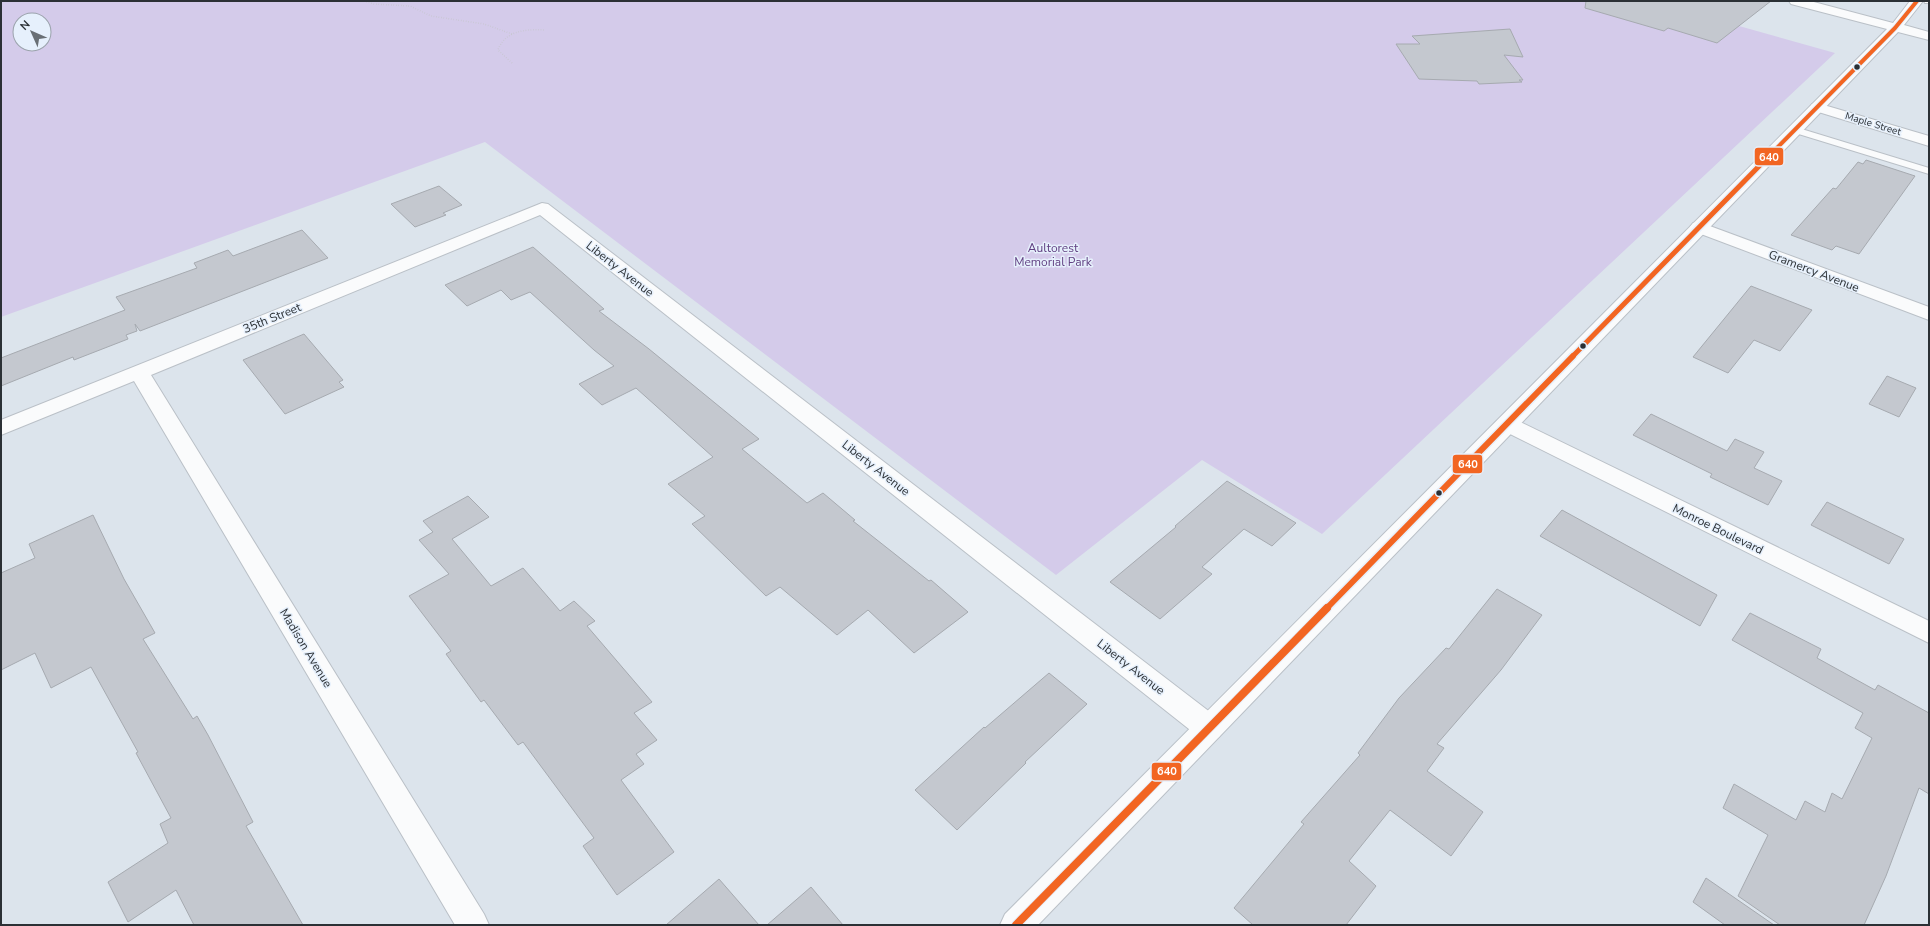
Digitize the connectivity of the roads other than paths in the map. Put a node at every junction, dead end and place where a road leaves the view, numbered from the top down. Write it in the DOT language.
graph roads {
  1 [pos="1795,1"];
  2 [pos="1917,1"];
  3 [pos="1895,28"];
  4 [pos="1929,36"];
  5 [pos="1817,107"];
  6 [pos="1794,130"];
  7 [pos="1929,141"];
  8 [pos="1929,171"];
  9 [pos="542,208"];
  10 [pos="1699,227"];
  11 [pos="1929,314"];
  12 [pos="139,372"];
  13 [pos="1507,424"];
  14 [pos="1,428"];
  15 [pos="1929,633"];
  16 [pos="1209,728"];
  17 [pos="473,925"];
  18 [pos="1016,925"];
  1 -- 3 [label="street"];
  2 -- 3 [label="street"];
  3 -- 4 [label="street"];
  3 -- 5 [label="street"];
  5 -- 6 [label="street"];
  5 -- 7 [label="street, Maple Street"];
  6 -- 8 [label="lane"];
  6 -- 10 [label="street"];
  9 -- 12 [label="street, 35th Street"];
  9 -- 16 [label="street, Liberty Avenue"];
  10 -- 11 [label="street, Gramercy Avenue"];
  10 -- 13 [label="street"];
  12 -- 14 [label="street, 35th Street"];
  12 -- 17 [label="street, Madison Avenue"];
  13 -- 15 [label="street, Monroe Boulevard"];
  13 -- 16 [label="street"];
  16 -- 18 [label="street"];
}
